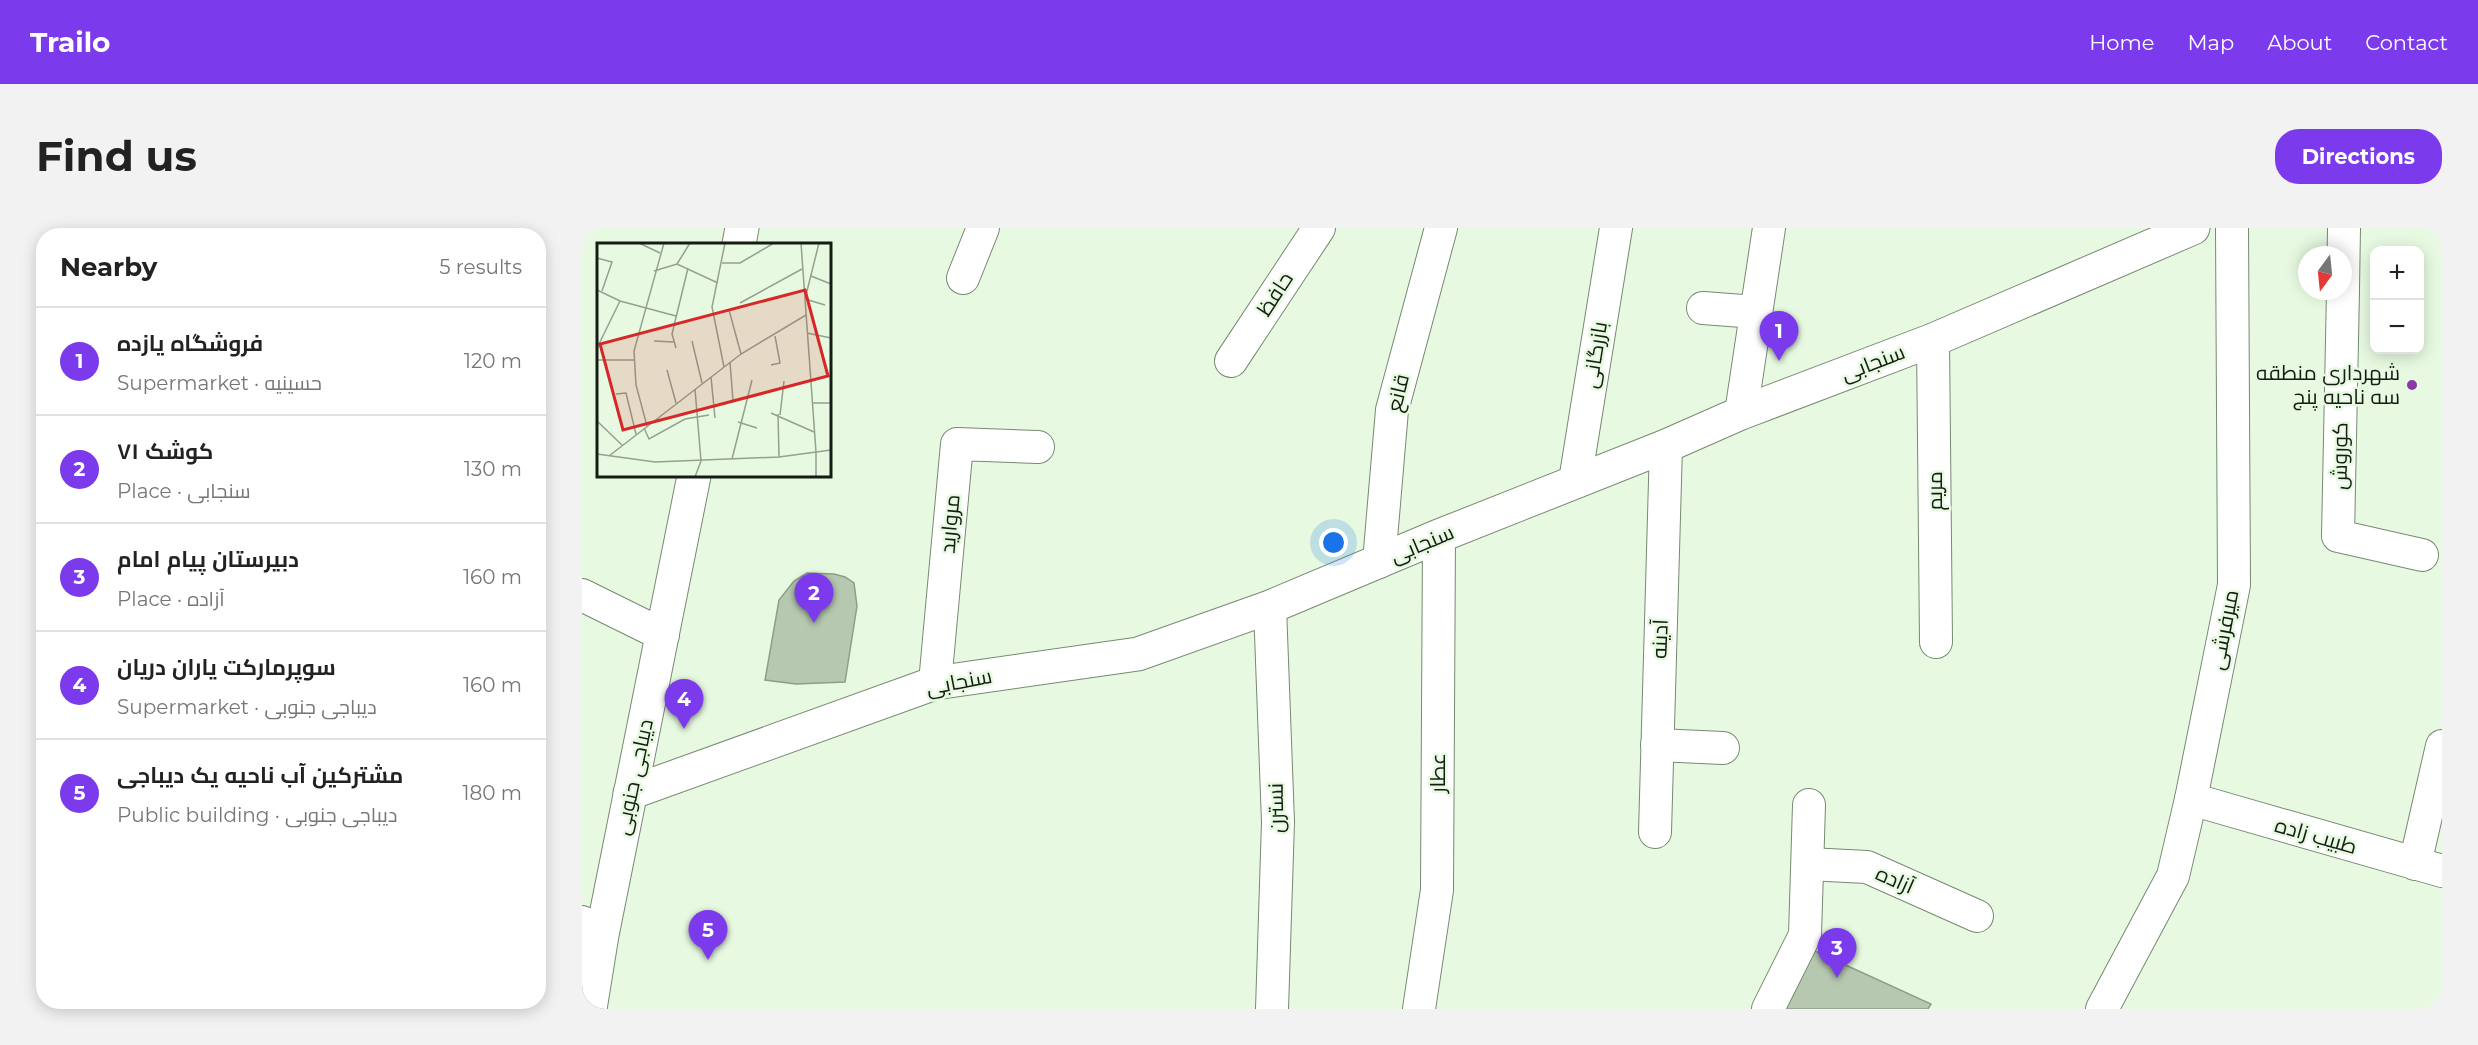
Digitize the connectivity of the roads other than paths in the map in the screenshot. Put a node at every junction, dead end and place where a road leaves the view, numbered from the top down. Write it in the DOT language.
graph roads {
  1 [pos="742,228"];
  2 [pos="983,228"];
  3 [pos="1319,228"];
  4 [pos="1441,228"];
  5 [pos="1616,228"];
  6 [pos="1769,228"];
  7 [pos="2193,228"];
  8 [pos="2232,228"];
  9 [pos="2344,228"];
  10 [pos="739,243"];
  11 [pos="2344,246"];
  12 [pos="963,278"];
  13 [pos="2343,300"];
  14 [pos="1703,308"];
  15 [pos="1756,312"];
  16 [pos="1934,340"];
  17 [pos="1232,361"];
  18 [pos="1741,413"];
  19 [pos="1666,446"];
  20 [pos="1038,447"];
  21 [pos="694,477"];
  22 [pos="1575,481"];
  23 [pos="1439,536"];
  24 [pos="2422,555"];
  25 [pos="1379,562"];
  26 [pos="582,595"];
  27 [pos="1270,607"];
  28 [pos="663,635"];
  29 [pos="1936,642"];
  30 [pos="935,683"];
  31 [pos="1657,745"];
  32 [pos="2442,746"];
  33 [pos="1723,748"];
  34 [pos="630,793"];
  35 [pos="2191,799"];
  36 [pos="1809,805"];
  37 [pos="1655,832"];
  38 [pos="1808,864"];
  39 [pos="2428,867"];
  40 [pos="1977,916"];
  41 [pos="592,928"];
  42 [pos="582,969"];
  43 [pos="590,1009"];
  44 [pos="1272,1009"];
  45 [pos="1419,1009"];
  46 [pos="1768,1009"];
  47 [pos="2102,1009"];
  1 -- 10 [label="street"];
  2 -- 12 [label="street"];
  3 -- 17 [label="street, حافظ"];
  4 -- 25 [label="street, قانع"];
  5 -- 22 [label="street, بازرگانی"];
  6 -- 15 [label="street"];
  7 -- 16 [label="street, سنجابی"];
  8 -- 35 [label="street, میرفرشی"];
  9 -- 11 [label="street, کوروش"];
  13 -- 24 [label="street, کوروش"];
  14 -- 15 [label="street"];
  15 -- 18 [label="street"];
  16 -- 18 [label="street, سنجابی"];
  16 -- 29 [label="street, مریم"];
  18 -- 19 [label="street, سنجابی"];
  19 -- 22 [label="street, سنجابی"];
  19 -- 31 [label="street, آدینه"];
  20 -- 30 [label="street, مروارید"];
  21 -- 28 [label="street, دیباجی جنوبی"];
  22 -- 23 [label="street, سنجابی"];
  23 -- 25 [label="street, سنجابی"];
  23 -- 45 [label="street, عطار"];
  25 -- 27 [label="street, سنجابی"];
  26 -- 28 [label="street"];
  27 -- 30 [label="street, سنجابی"];
  27 -- 44 [label="street, نسترن"];
  28 -- 34 [label="street, دیباجی جنوبی"];
  30 -- 34 [label="street, سنجابی"];
  31 -- 33 [label="street"];
  31 -- 37 [label="street, آدینه"];
  32 -- 39 [label="street"];
  34 -- 41 [label="street, دیباجی جنوبی"];
  35 -- 39 [label="street, طبیب زاده"];
  35 -- 47 [label="street, میرفرشی"];
  36 -- 38 [label="street"];
  38 -- 40 [label="street, آزاده"];
  38 -- 46 [label="street"];
  41 -- 42 [label="street"];
  41 -- 43 [label="street, دیباجی جنوبی"];
}
